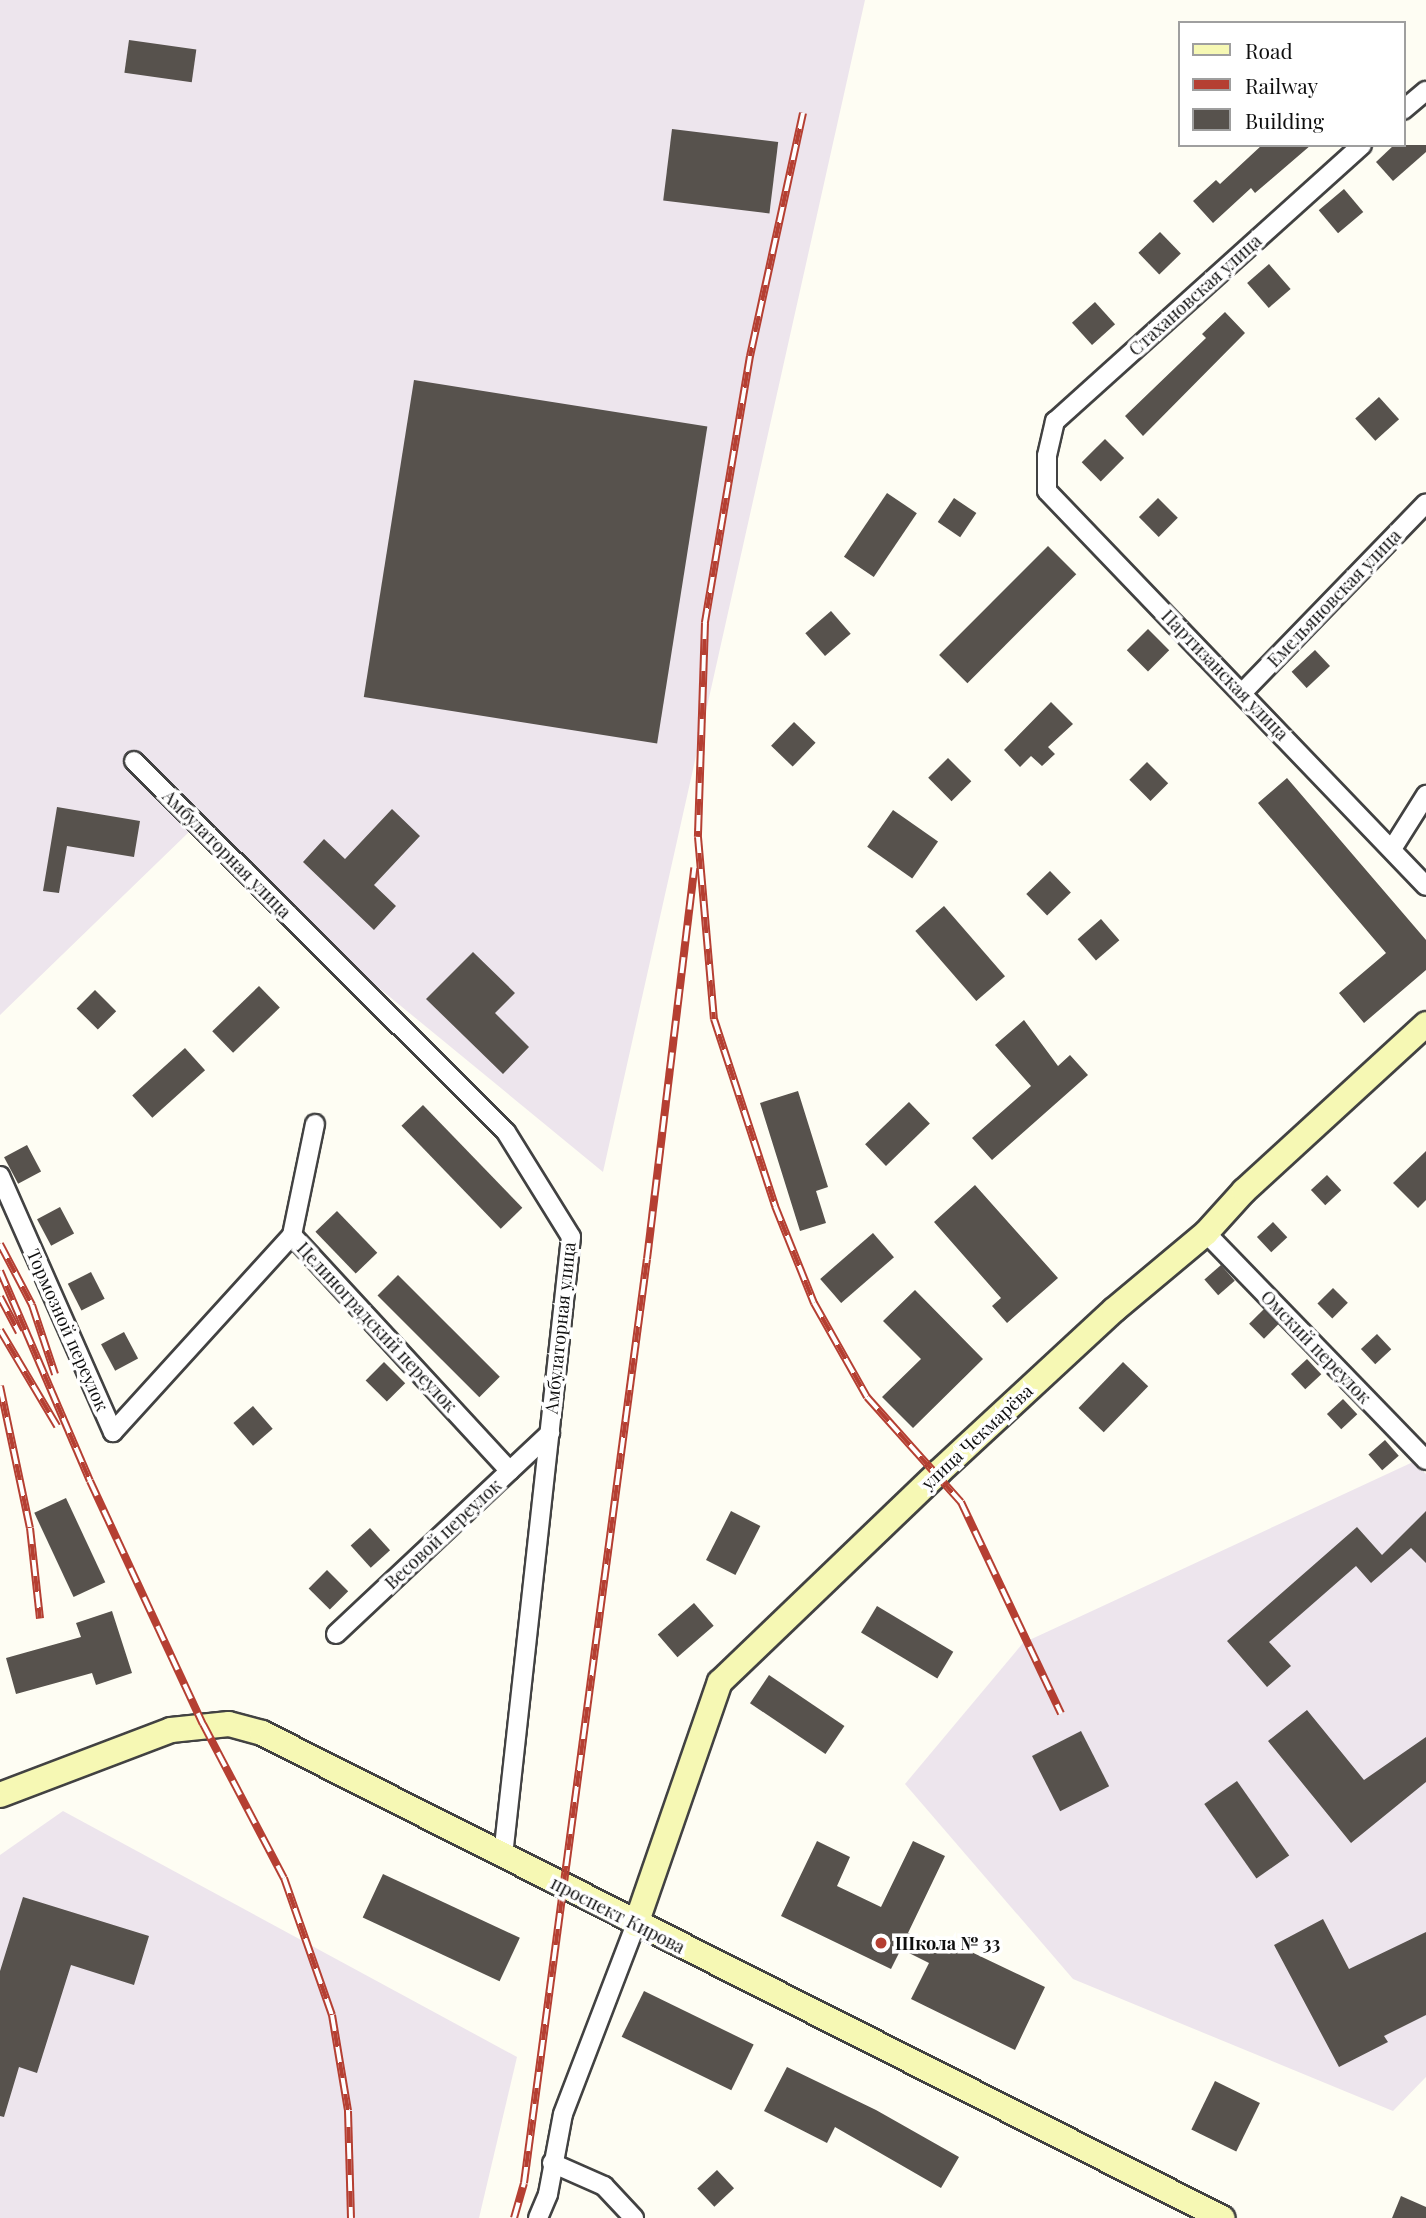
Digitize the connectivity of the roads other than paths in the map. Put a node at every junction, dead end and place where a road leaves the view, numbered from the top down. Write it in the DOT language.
graph roads {
  1 [pos="1426,91"];
  2 [pos="1405,108"];
  3 [pos="1360,147"];
  4 [pos="1046,456"];
  5 [pos="1426,503"];
  6 [pos="1242,693"];
  7 [pos="134,761"];
  8 [pos="1426,795"];
  9 [pos="1392,849"];
  10 [pos="1426,886"];
  11 [pos="1426,1024"];
  12 [pos="315,1124"];
  13 [pos="0,1176"];
  14 [pos="1206,1233"];
  15 [pos="292,1235"];
  16 [pos="550,1433"];
  17 [pos="1426,1460"];
  18 [pos="510,1471"];
  19 [pos="336,1634"];
  20 [pos="0,1795"];
  21 [pos="503,1856"];
  22 [pos="636,1924"];
  23 [pos="552,2163"];
  24 [pos="538,2218"];
  25 [pos="634,2218"];
  26 [pos="1222,2218"];
  1 -- 2 [label="street"];
  3 -- 4 [label="street, Стахановская улица"];
  4 -- 6 [label="street, Партизанская улица"];
  5 -- 6 [label="street, Емельяновская улица"];
  6 -- 9 [label="street, Партизанская улица"];
  7 -- 16 [label="street, Амбулаторная улица"];
  8 -- 9 [label="street"];
  9 -- 10 [label="street, Партизанская улица"];
  11 -- 14 [label="street, улица Чекмарёва"];
  12 -- 15 [label="street, Целиноградский переулок"];
  13 -- 15 [label="street, Тормозной переулок"];
  14 -- 17 [label="street, Омский переулок"];
  14 -- 22 [label="street, улица Чекмарёва"];
  15 -- 18 [label="street, Целиноградский переулок"];
  16 -- 18 [label="street, Весовой переулок"];
  16 -- 21 [label="street, Амбулаторная улица"];
  18 -- 19 [label="street, Весовой переулок"];
  20 -- 21 [label="street, проспект Кирова"];
  21 -- 22 [label="street, проспект Кирова"];
  22 -- 23 [label="street"];
  22 -- 26 [label="street, проспект Кирова"];
  23 -- 24 [label="street"];
  23 -- 25 [label="street"];
}
